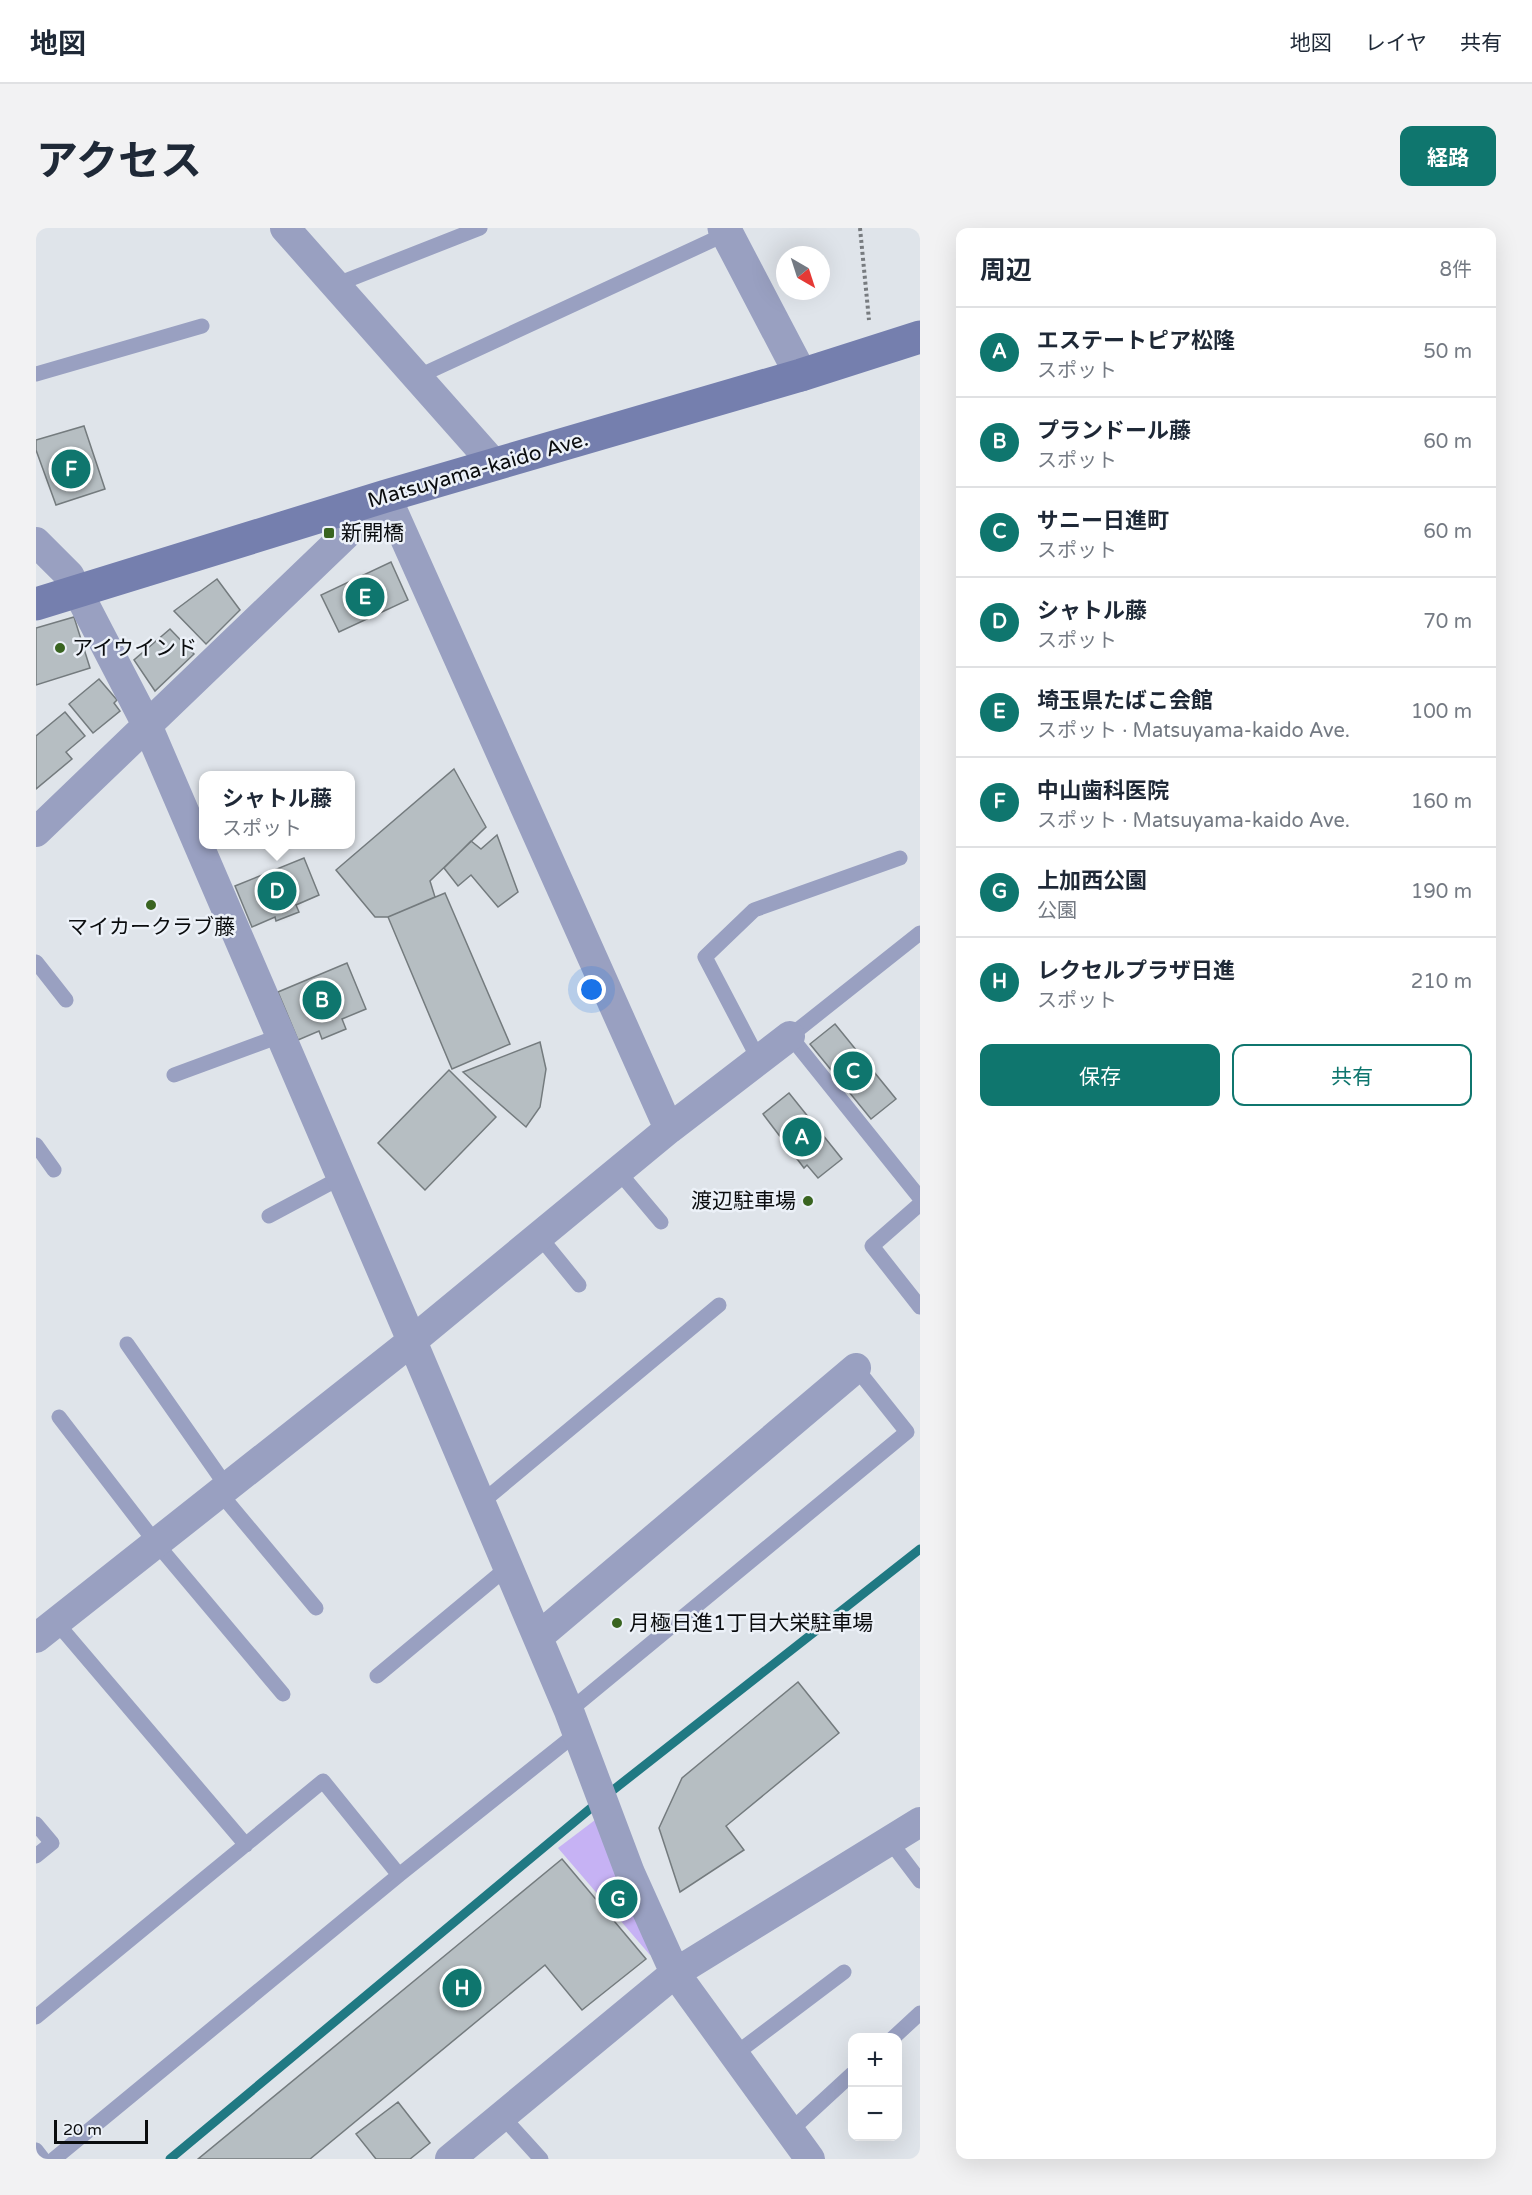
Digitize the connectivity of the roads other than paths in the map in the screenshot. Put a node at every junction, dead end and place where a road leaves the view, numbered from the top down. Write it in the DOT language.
graph roads {
  1 [pos="285,228"];
  2 [pos="480,228"];
  3 [pos="729,230"];
  4 [pos="335,285"];
  5 [pos="202,326"];
  6 [pos="920,337"];
  7 [pos="36,374"];
  8 [pos="801,375"];
  9 [pos="417,377"];
  10 [pos="494,464"];
  11 [pos="386,496"];
  12 [pos="36,542"];
  13 [pos="77,591"];
  14 [pos="36,604"];
  15 [pos="147,725"];
  16 [pos="36,832"];
  17 [pos="199,847"];
  18 [pos="200,849"];
  19 [pos="900,858"];
  20 [pos="920,933"];
  21 [pos="36,962"];
  22 [pos="66,1000"];
  23 [pos="280,1036"];
  24 [pos="790,1036"];
  25 [pos="759,1060"];
  26 [pos="174,1075"];
  27 [pos="669,1129"];
  28 [pos="36,1145"];
  29 [pos="54,1170"];
  30 [pos="618,1171"];
  31 [pos="342,1178"];
  32 [pos="920,1198"];
  33 [pos="920,1204"];
  34 [pos="269,1216"];
  35 [pos="661,1222"];
  36 [pos="539,1236"];
  37 [pos="579,1285"];
  38 [pos="719,1305"];
  39 [pos="920,1306"];
  40 [pos="412,1341"];
  41 [pos="127,1344"];
  42 [pos="856,1368"];
  43 [pos="59,1417"];
  44 [pos="223,1490"];
  45 [pos="481,1503"];
  46 [pos="156,1543"];
  47 [pos="508,1567"];
  48 [pos="316,1608"];
  49 [pos="46,1630"];
  50 [pos="538,1636"];
  51 [pos="377,1676"];
  52 [pos="283,1694"];
  53 [pos="573,1722"];
  54 [pos="920,1822"];
  55 [pos="36,1824"];
  56 [pos="889,1840"];
  57 [pos="246,1845"];
  58 [pos="36,1856"];
  59 [pos="399,1875"];
  60 [pos="920,1881"];
  61 [pos="844,1972"];
  62 [pos="675,1973"];
  63 [pos="920,2013"];
  64 [pos="36,2017"];
  65 [pos="898,2033"];
  66 [pos="734,2055"];
  67 [pos="848,2078"];
  68 [pos="502,2116"];
  69 [pos="789,2132"];
  70 [pos="36,2150"];
  71 [pos="44,2159"];
  72 [pos="54,2159"];
  73 [pos="450,2159"];
  74 [pos="541,2159"];
  75 [pos="810,2159"];
  1 -- 4 [label="street"];
  2 -- 4 [label="lane"];
  3 -- 8 [label="street"];
  3 -- 9 [label="lane"];
  4 -- 9 [label="street"];
  5 -- 7 [label="lane"];
  6 -- 8 [label="main road, Matsuyama-kaido Ave."];
  8 -- 10 [label="main road, Matsuyama-kaido Ave."];
  9 -- 10 [label="street"];
  10 -- 11 [label="main road, Matsuyama-kaido Ave."];
  11 -- 13 [label="main road, Matsuyama-kaido Ave."];
  11 -- 15 [label="street"];
  11 -- 27 [label="street"];
  12 -- 13 [label="street"];
  13 -- 14 [label="main road, Matsuyama-kaido Ave."];
  13 -- 15 [label="street"];
  15 -- 16 [label="street"];
  15 -- 17 [label="street"];
  18 -- 23 [label="street"];
  19 -- 25 [label="lane"];
  20 -- 24 [label="lane"];
  21 -- 22 [label="lane"];
  23 -- 26 [label="lane"];
  23 -- 31 [label="street"];
  24 -- 25 [label="street"];
  24 -- 32 [label="lane"];
  25 -- 27 [label="street"];
  27 -- 30 [label="street"];
  28 -- 29 [label="lane"];
  30 -- 35 [label="lane"];
  30 -- 36 [label="street"];
  31 -- 34 [label="lane"];
  31 -- 40 [label="street"];
  33 -- 39 [label="lane"];
  36 -- 37 [label="lane"];
  36 -- 40 [label="street"];
  38 -- 45 [label="lane"];
  40 -- 44 [label="street"];
  40 -- 45 [label="street"];
  41 -- 44 [label="lane"];
  42 -- 50 [label="street"];
  42 -- 53 [label="lane"];
  43 -- 46 [label="lane"];
  44 -- 46 [label="street"];
  44 -- 48 [label="lane"];
  45 -- 47 [label="street"];
  46 -- 49 [label="street"];
  46 -- 52 [label="lane"];
  47 -- 50 [label="street"];
  47 -- 51 [label="lane"];
  49 -- 57 [label="lane"];
  50 -- 53 [label="street"];
  53 -- 59 [label="lane"];
  53 -- 62 [label="street"];
  54 -- 56 [label="street"];
  55 -- 58 [label="lane"];
  56 -- 60 [label="lane"];
  56 -- 62 [label="street"];
  57 -- 59 [label="lane"];
  57 -- 64 [label="lane"];
  59 -- 72 [label="lane"];
  61 -- 66 [label="lane"];
  62 -- 66 [label="street"];
  62 -- 68 [label="street"];
  63 -- 65 [label="lane"];
  66 -- 69 [label="street"];
  67 -- 69 [label="lane"];
  68 -- 73 [label="street"];
  68 -- 74 [label="lane"];
  69 -- 75 [label="street"];
  70 -- 71 [label="lane"];
}
